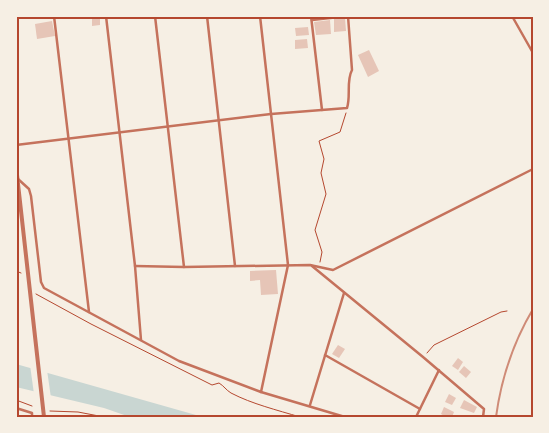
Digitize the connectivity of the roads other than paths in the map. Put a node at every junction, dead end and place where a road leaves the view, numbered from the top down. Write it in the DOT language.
graph roads {
  1 [pos="54,16"];
  2 [pos="106,16"];
  3 [pos="155,16"];
  4 [pos="207,16"];
  5 [pos="260,16"];
  6 [pos="311,16"];
  7 [pos="348,16"];
  8 [pos="512,16"];
  9 [pos="312,20"];
  10 [pos="533,53"];
  11 [pos="322,110"];
  12 [pos="271,114"];
  13 [pos="220,120"];
  14 [pos="168,127"];
  15 [pos="119,133"];
  16 [pos="69,138"];
  17 [pos="16,145"];
  18 [pos="16,166"];
  19 [pos="533,169"];
  20 [pos="17,179"];
  21 [pos="288,265"];
  22 [pos="310,265"];
  23 [pos="135,266"];
  24 [pos="235,266"];
  25 [pos="184,267"];
  26 [pos="344,292"];
  27 [pos="89,312"];
  28 [pos="141,340"];
  29 [pos="325,355"];
  30 [pos="439,370"];
  31 [pos="261,392"];
  32 [pos="310,406"];
  33 [pos="16,408"];
  34 [pos="420,408"];
  35 [pos="32,417"];
  36 [pos="44,417"];
  37 [pos="345,417"];
  38 [pos="416,417"];
  39 [pos="484,417"];
  1 -- 16 [label="street"];
  2 -- 15 [label="street"];
  3 -- 14 [label="street"];
  4 -- 13 [label="street"];
  5 -- 12 [label="street"];
  6 -- 9 [label="street"];
  7 -- 9 [label="street"];
  7 -- 11 [label="street"];
  8 -- 10 [label="street"];
  9 -- 11 [label="street"];
  11 -- 12 [label="street"];
  12 -- 13 [label="street"];
  12 -- 21 [label="street"];
  13 -- 14 [label="street"];
  13 -- 24 [label="street"];
  14 -- 15 [label="street"];
  14 -- 25 [label="street"];
  15 -- 16 [label="street"];
  15 -- 23 [label="street"];
  16 -- 17 [label="street"];
  16 -- 27 [label="street"];
  18 -- 20 [label="street"];
  19 -- 22 [label="street"];
  20 -- 27 [label="street"];
  20 -- 36 [label="street"];
  21 -- 22 [label="street"];
  21 -- 24 [label="street"];
  21 -- 31 [label="street"];
  22 -- 26 [label="street"];
  23 -- 25 [label="street"];
  23 -- 28 [label="street"];
  24 -- 25 [label="street"];
  26 -- 29 [label="street"];
  26 -- 30 [label="street"];
  27 -- 28 [label="street"];
  28 -- 31 [label="street"];
  29 -- 32 [label="street"];
  29 -- 34 [label="street"];
  30 -- 34 [label="street"];
  30 -- 39 [label="street"];
  31 -- 32 [label="street"];
  32 -- 37 [label="street"];
  33 -- 35 [label="street"];
  34 -- 38 [label="street"];
}
